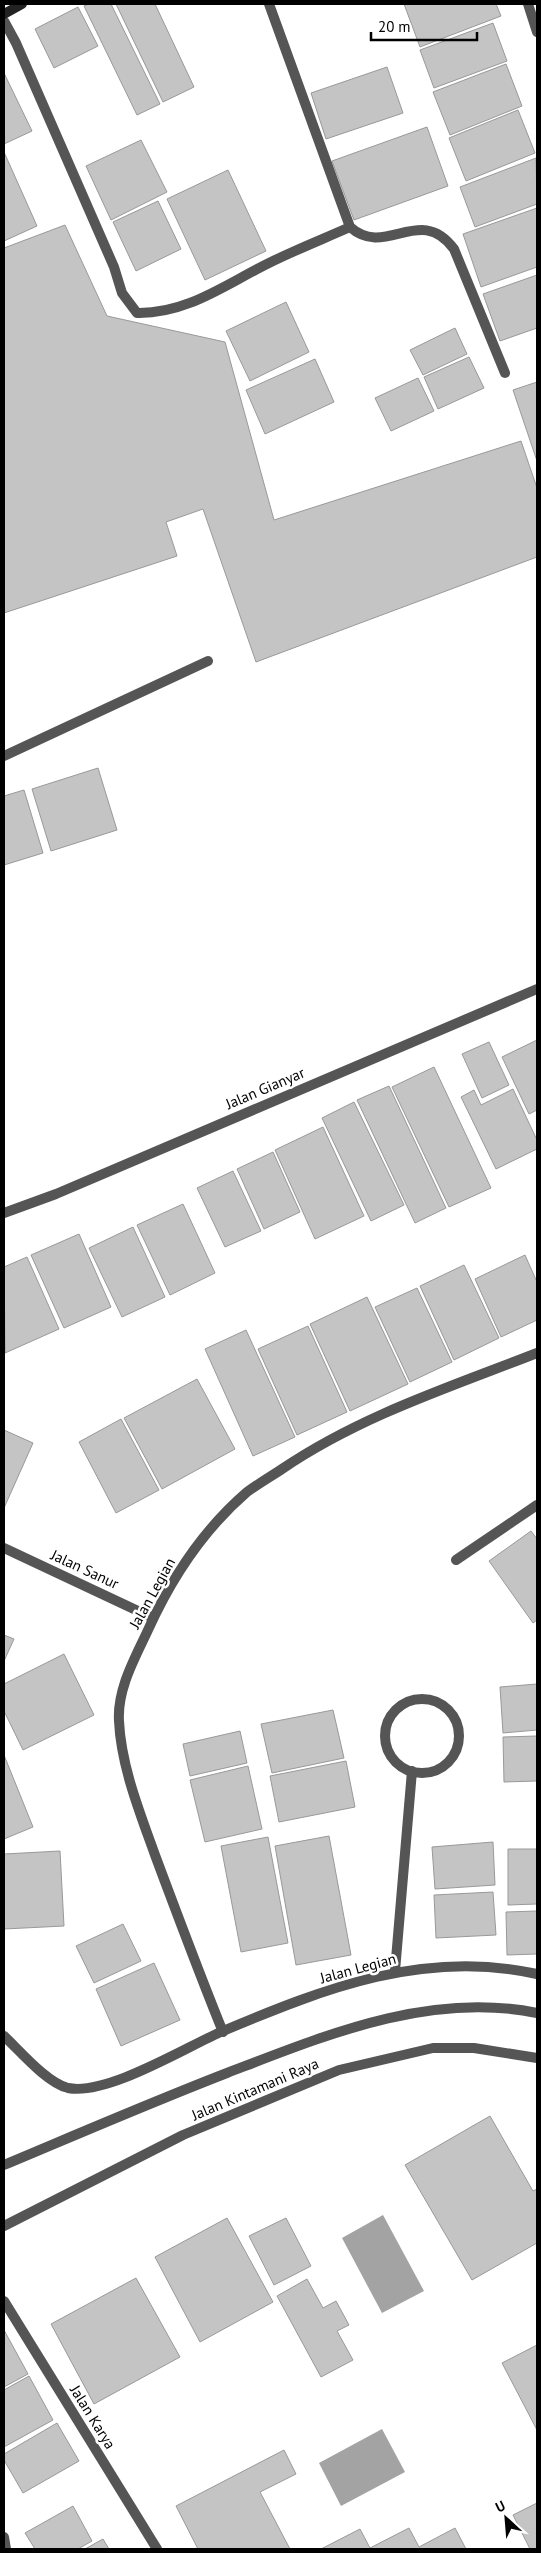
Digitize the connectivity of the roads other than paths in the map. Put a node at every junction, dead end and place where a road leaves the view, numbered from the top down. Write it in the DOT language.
graph roads {
  1 [pos="22,4"];
  2 [pos="269,4"];
  3 [pos="528,4"];
  4 [pos="4,14"];
  5 [pos="4,21"];
  6 [pos="537,32"];
  7 [pos="350,227"];
  8 [pos="505,373"];
  9 [pos="208,661"];
  10 [pos="4,756"];
  11 [pos="537,989"];
  12 [pos="4,1213"];
  13 [pos="537,1353"];
  14 [pos="537,1505"];
  15 [pos="4,1548"];
  16 [pos="456,1560"];
  17 [pos="153,1618"];
  18 [pos="412,1771"];
  19 [pos="395,1971"];
  20 [pos="537,1974"];
  21 [pos="537,2013"];
  22 [pos="223,2032"];
  23 [pos="4,2036"];
  24 [pos="537,2058"];
  25 [pos="4,2165"];
  26 [pos="4,2226"];
  27 [pos="4,2301"];
  28 [pos="4,2537"];
  29 [pos="6,2549"];
  30 [pos="157,2549"];
  1 -- 4 [label="street"];
  2 -- 7 [label="street"];
  3 -- 6 [label="street"];
  5 -- 7 [label="street"];
  7 -- 8 [label="street"];
  9 -- 10 [label="street"];
  11 -- 12 [label="street, Jalan Gianyar"];
  13 -- 17 [label="street, Jalan Legian"];
  14 -- 16 [label="street"];
  15 -- 17 [label="street, Jalan Sanur"];
  17 -- 22 [label="street, Jalan Legian"];
  18 -- 18 [label="street"];
  18 -- 19 [label="street"];
  19 -- 20 [label="street, Jalan Legian"];
  19 -- 22 [label="street, Jalan Legian"];
  21 -- 25 [label="street, Jalan Kintamani Raya"];
  22 -- 23 [label="street, Jalan Legian"];
  24 -- 26 [label="street, Jalan Kintamani Raya"];
  27 -- 30 [label="street, Jalan Karya"];
  28 -- 29 [label="street"];
}
